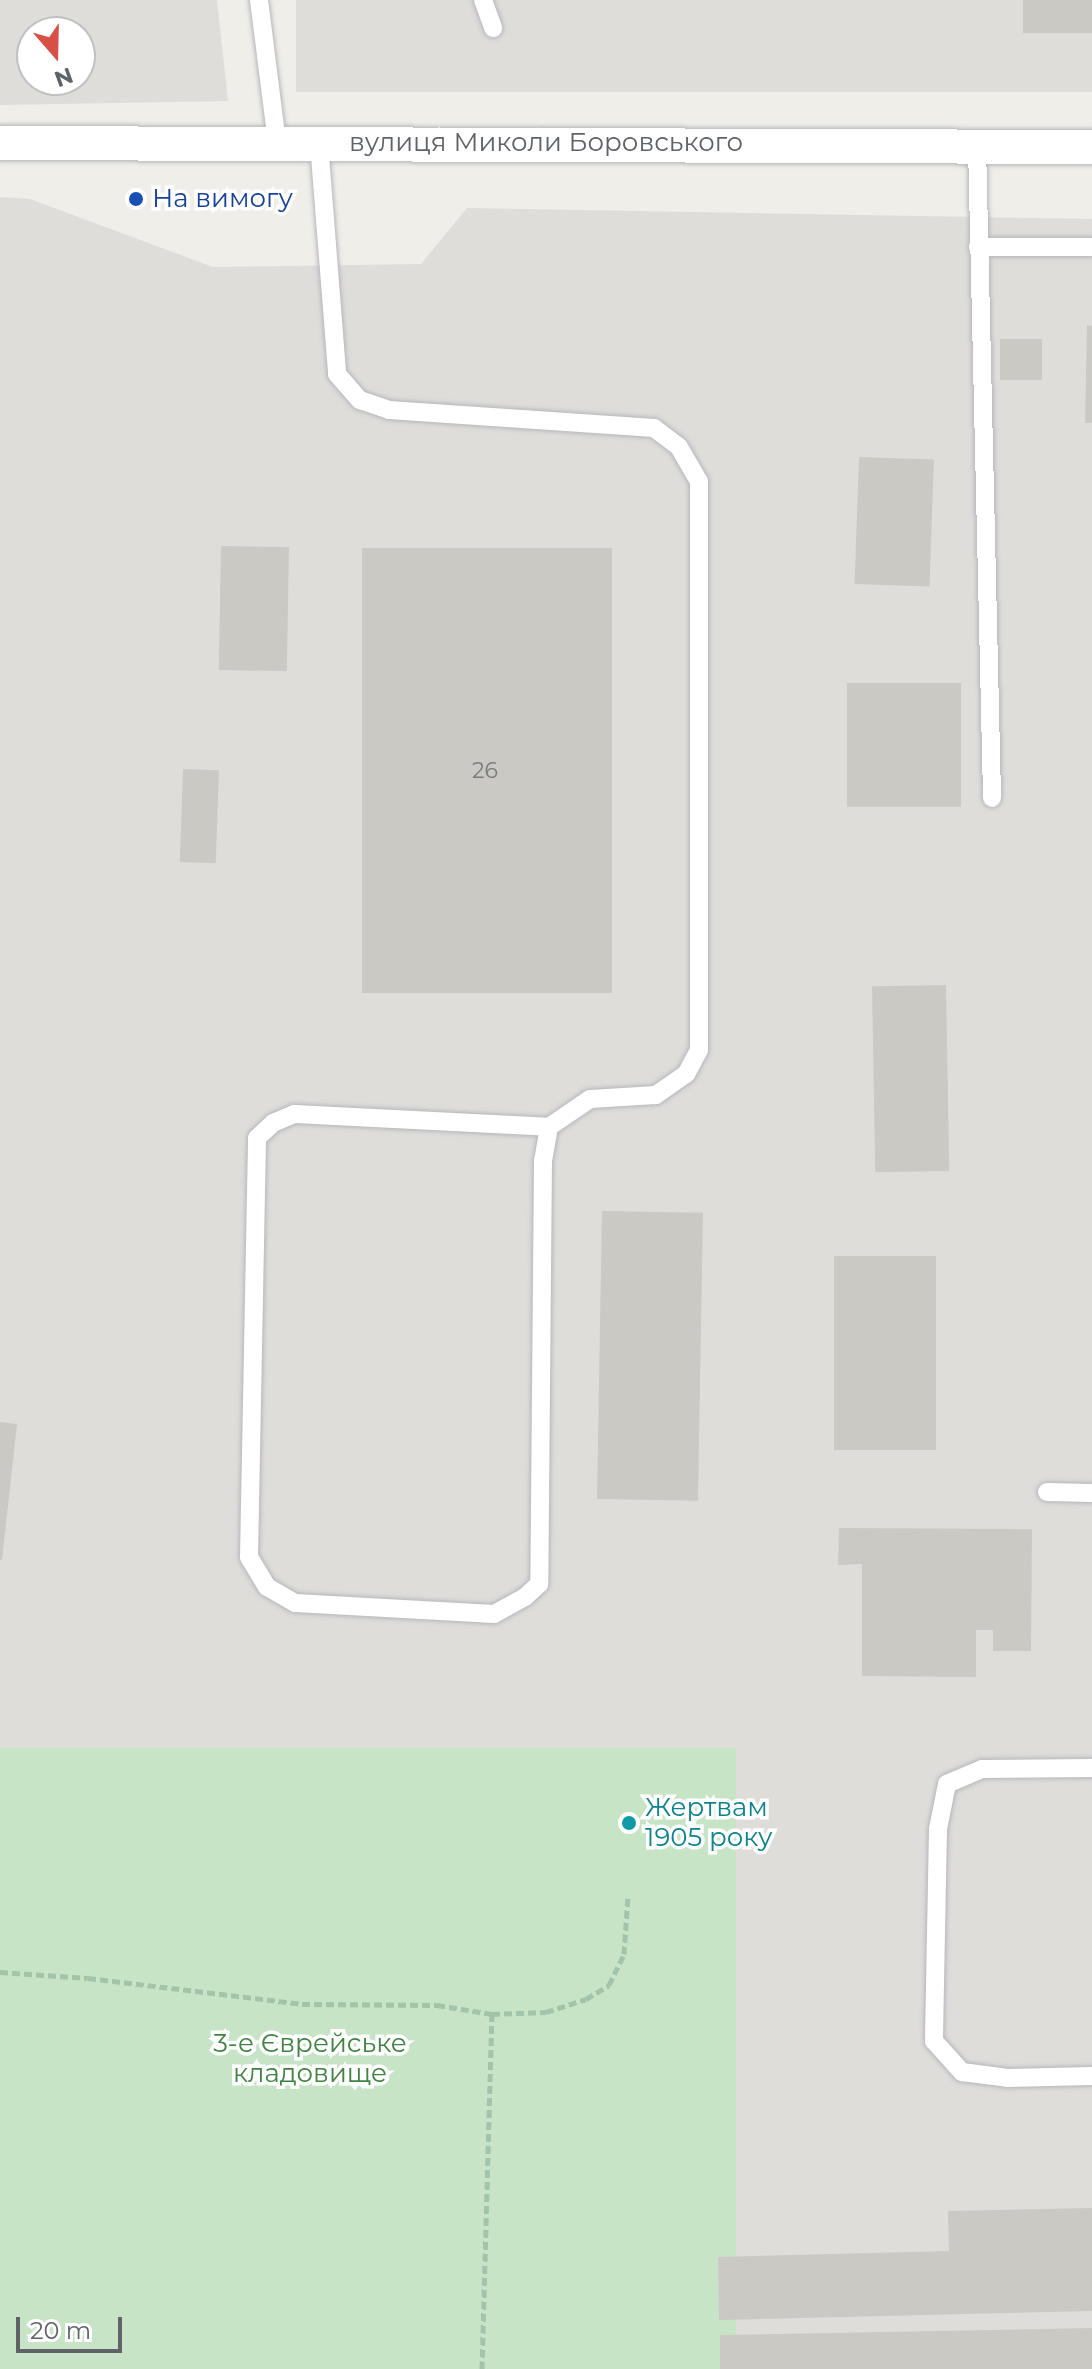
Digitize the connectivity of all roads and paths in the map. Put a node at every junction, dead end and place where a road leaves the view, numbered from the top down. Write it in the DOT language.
graph roads {
  1 [pos="259,0"];
  2 [pos="483,0"];
  3 [pos="493,28"];
  4 [pos="277,142"];
  5 [pos="0,143"];
  6 [pos="319,143"];
  7 [pos="977,145"];
  8 [pos="1092,147"];
  9 [pos="978,247"];
  10 [pos="1092,247"];
  11 [pos="992,798"];
  12 [pos="549,1127"];
  13 [pos="1047,1492"];
  14 [pos="1092,1493"];
  15 [pos="1092,1768"];
  16 [pos="628,1897"];
  17 [pos="0,1972"];
  18 [pos="492,2014"];
  19 [pos="1092,2076"];
  20 [pos="482,2369"];
  1 -- 4 [label="lane"];
  2 -- 3 [label="lane"];
  4 -- 5 [label="street, вулиця Миколи Боровського"];
  4 -- 6 [label="street, вулиця Миколи Боровського"];
  6 -- 7 [label="street, вулиця Миколи Боровського"];
  6 -- 12 [label="lane"];
  7 -- 8 [label="street, вулиця Миколи Боровського"];
  7 -- 9 [label="lane"];
  9 -- 10 [label="lane"];
  9 -- 11 [label="lane"];
  12 -- 12 [label="lane"];
  13 -- 14 [label="lane"];
  15 -- 19 [label="lane"];
  16 -- 18 [label="path"];
  17 -- 18 [label="path"];
  18 -- 20 [label="path"];
}
